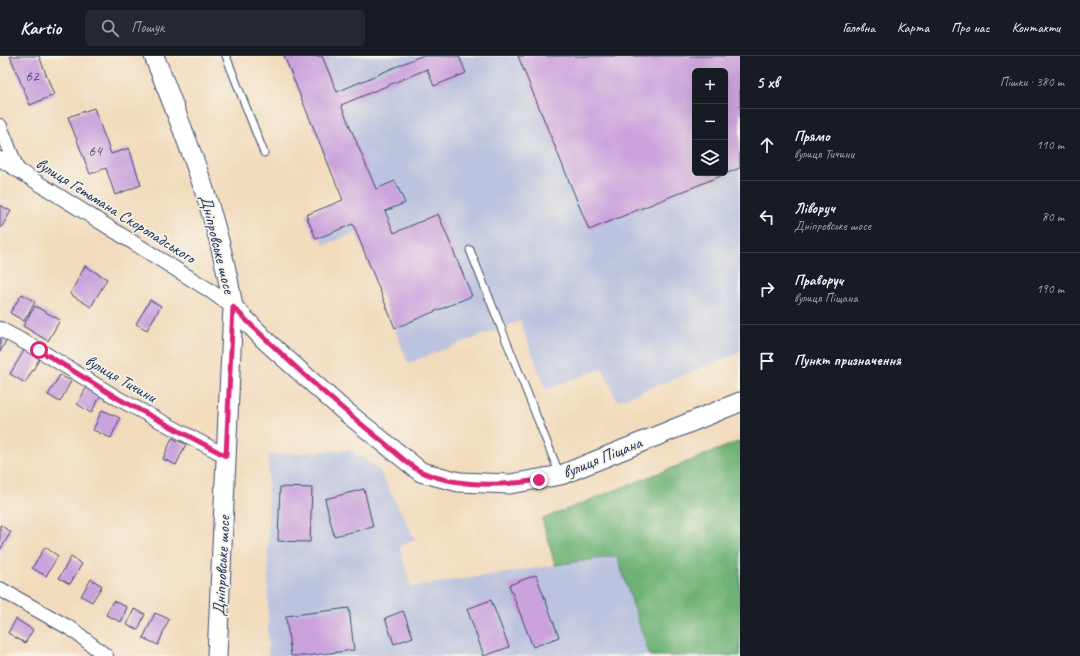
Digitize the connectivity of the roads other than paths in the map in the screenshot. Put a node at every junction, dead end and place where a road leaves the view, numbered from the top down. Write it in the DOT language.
graph roads {
  1 [pos="154,56"];
  2 [pos="226,56"];
  3 [pos="0,126"];
  4 [pos="264,153"];
  5 [pos="0,159"];
  6 [pos="17,169"];
  7 [pos="470,250"];
  8 [pos="233,307"];
  9 [pos="0,329"];
  10 [pos="740,402"];
  11 [pos="226,456"];
  12 [pos="560,475"];
  13 [pos="0,589"];
  14 [pos="106,656"];
  15 [pos="217,656"];
  1 -- 8 [label="street, Дніпровське шосе"];
  2 -- 4 [label="lane"];
  3 -- 6 [label="street"];
  5 -- 6 [label="street, вулиця Гетьмана Скоропадського"];
  6 -- 8 [label="street, вулиця Гетьмана Скоропадського"];
  7 -- 12 [label="lane"];
  8 -- 11 [label="street, Дніпровське шосе"];
  8 -- 12 [label="street, вулиця Піщана"];
  9 -- 11 [label="street, вулиця Тичини"];
  10 -- 12 [label="street, вулиця Піщана"];
  11 -- 15 [label="street, Дніпровське шосе"];
  13 -- 14 [label="street"];
}
